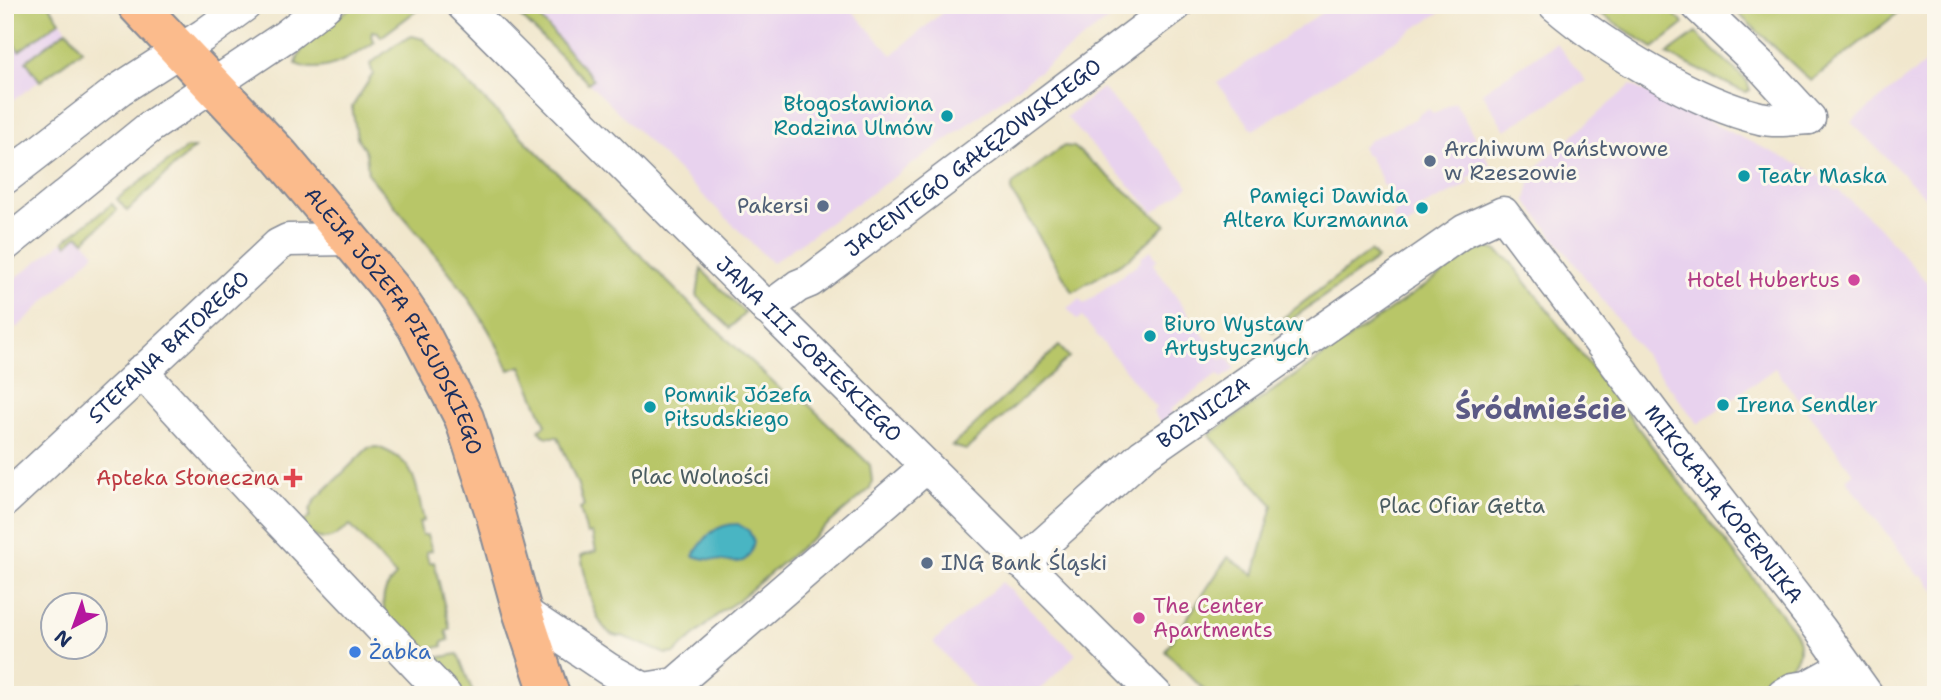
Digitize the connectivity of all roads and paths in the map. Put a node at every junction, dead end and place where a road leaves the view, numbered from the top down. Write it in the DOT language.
graph roads {
  1 [pos="137,5"];
  2 [pos="245,5"];
  3 [pos="327,5"];
  4 [pos="463,5"];
  5 [pos="1176,5"];
  6 [pos="1555,5"];
  7 [pos="1697,5"];
  8 [pos="178,51"];
  9 [pos="213,86"];
  10 [pos="5,178"];
  11 [pos="1503,214"];
  12 [pos="351,239"];
  13 [pos="5,245"];
  14 [pos="767,309"];
  15 [pos="141,371"];
  16 [pos="926,467"];
  17 [pos="5,500"];
  18 [pos="1022,563"];
  19 [pos="522,611"];
  20 [pos="1845,666"];
  21 [pos="445,695"];
  22 [pos="550,695"];
  23 [pos="1156,695"];
  24 [pos="1783,695"];
  25 [pos="1867,695"];
  1 -- 8 [label="main road, ALEJA JÓZEFA PIŁSUDSKIEGO"];
  2 -- 8 [label="street"];
  3 -- 9 [label="street"];
  4 -- 14 [label="street, JANA III SOBIESKIEGO"];
  5 -- 14 [label="street, JACENTEGO GAŁĘZOWSKIEGO"];
  6 -- 7 [label="street"];
  8 -- 9 [label="main road, ALEJA JÓZEFA PIŁSUDSKIEGO"];
  8 -- 10 [label="street"];
  9 -- 12 [label="main road, ALEJA JÓZEFA PIŁSUDSKIEGO"];
  9 -- 13 [label="street"];
  11 -- 18 [label="street, BOŻNICZA"];
  11 -- 20 [label="street, MIKOŁAJA KOPERNIKA"];
  12 -- 15 [label="street, STEFANA BATOREGO"];
  12 -- 19 [label="main road, ALEJA JÓZEFA PIŁSUDSKIEGO"];
  14 -- 16 [label="street, JANA III SOBIESKIEGO"];
  15 -- 17 [label="street, STEFANA BATOREGO"];
  15 -- 21 [label="street"];
  16 -- 18 [label="street, JANA III SOBIESKIEGO"];
  16 -- 19 [label="street"];
  18 -- 23 [label="street, JANA III SOBIESKIEGO"];
  19 -- 22 [label="main road, ALEJA JÓZEFA PIŁSUDSKIEGO"];
  20 -- 24 [label="street"];
  20 -- 25 [label="street, MIKOŁAJA KOPERNIKA"];
}
